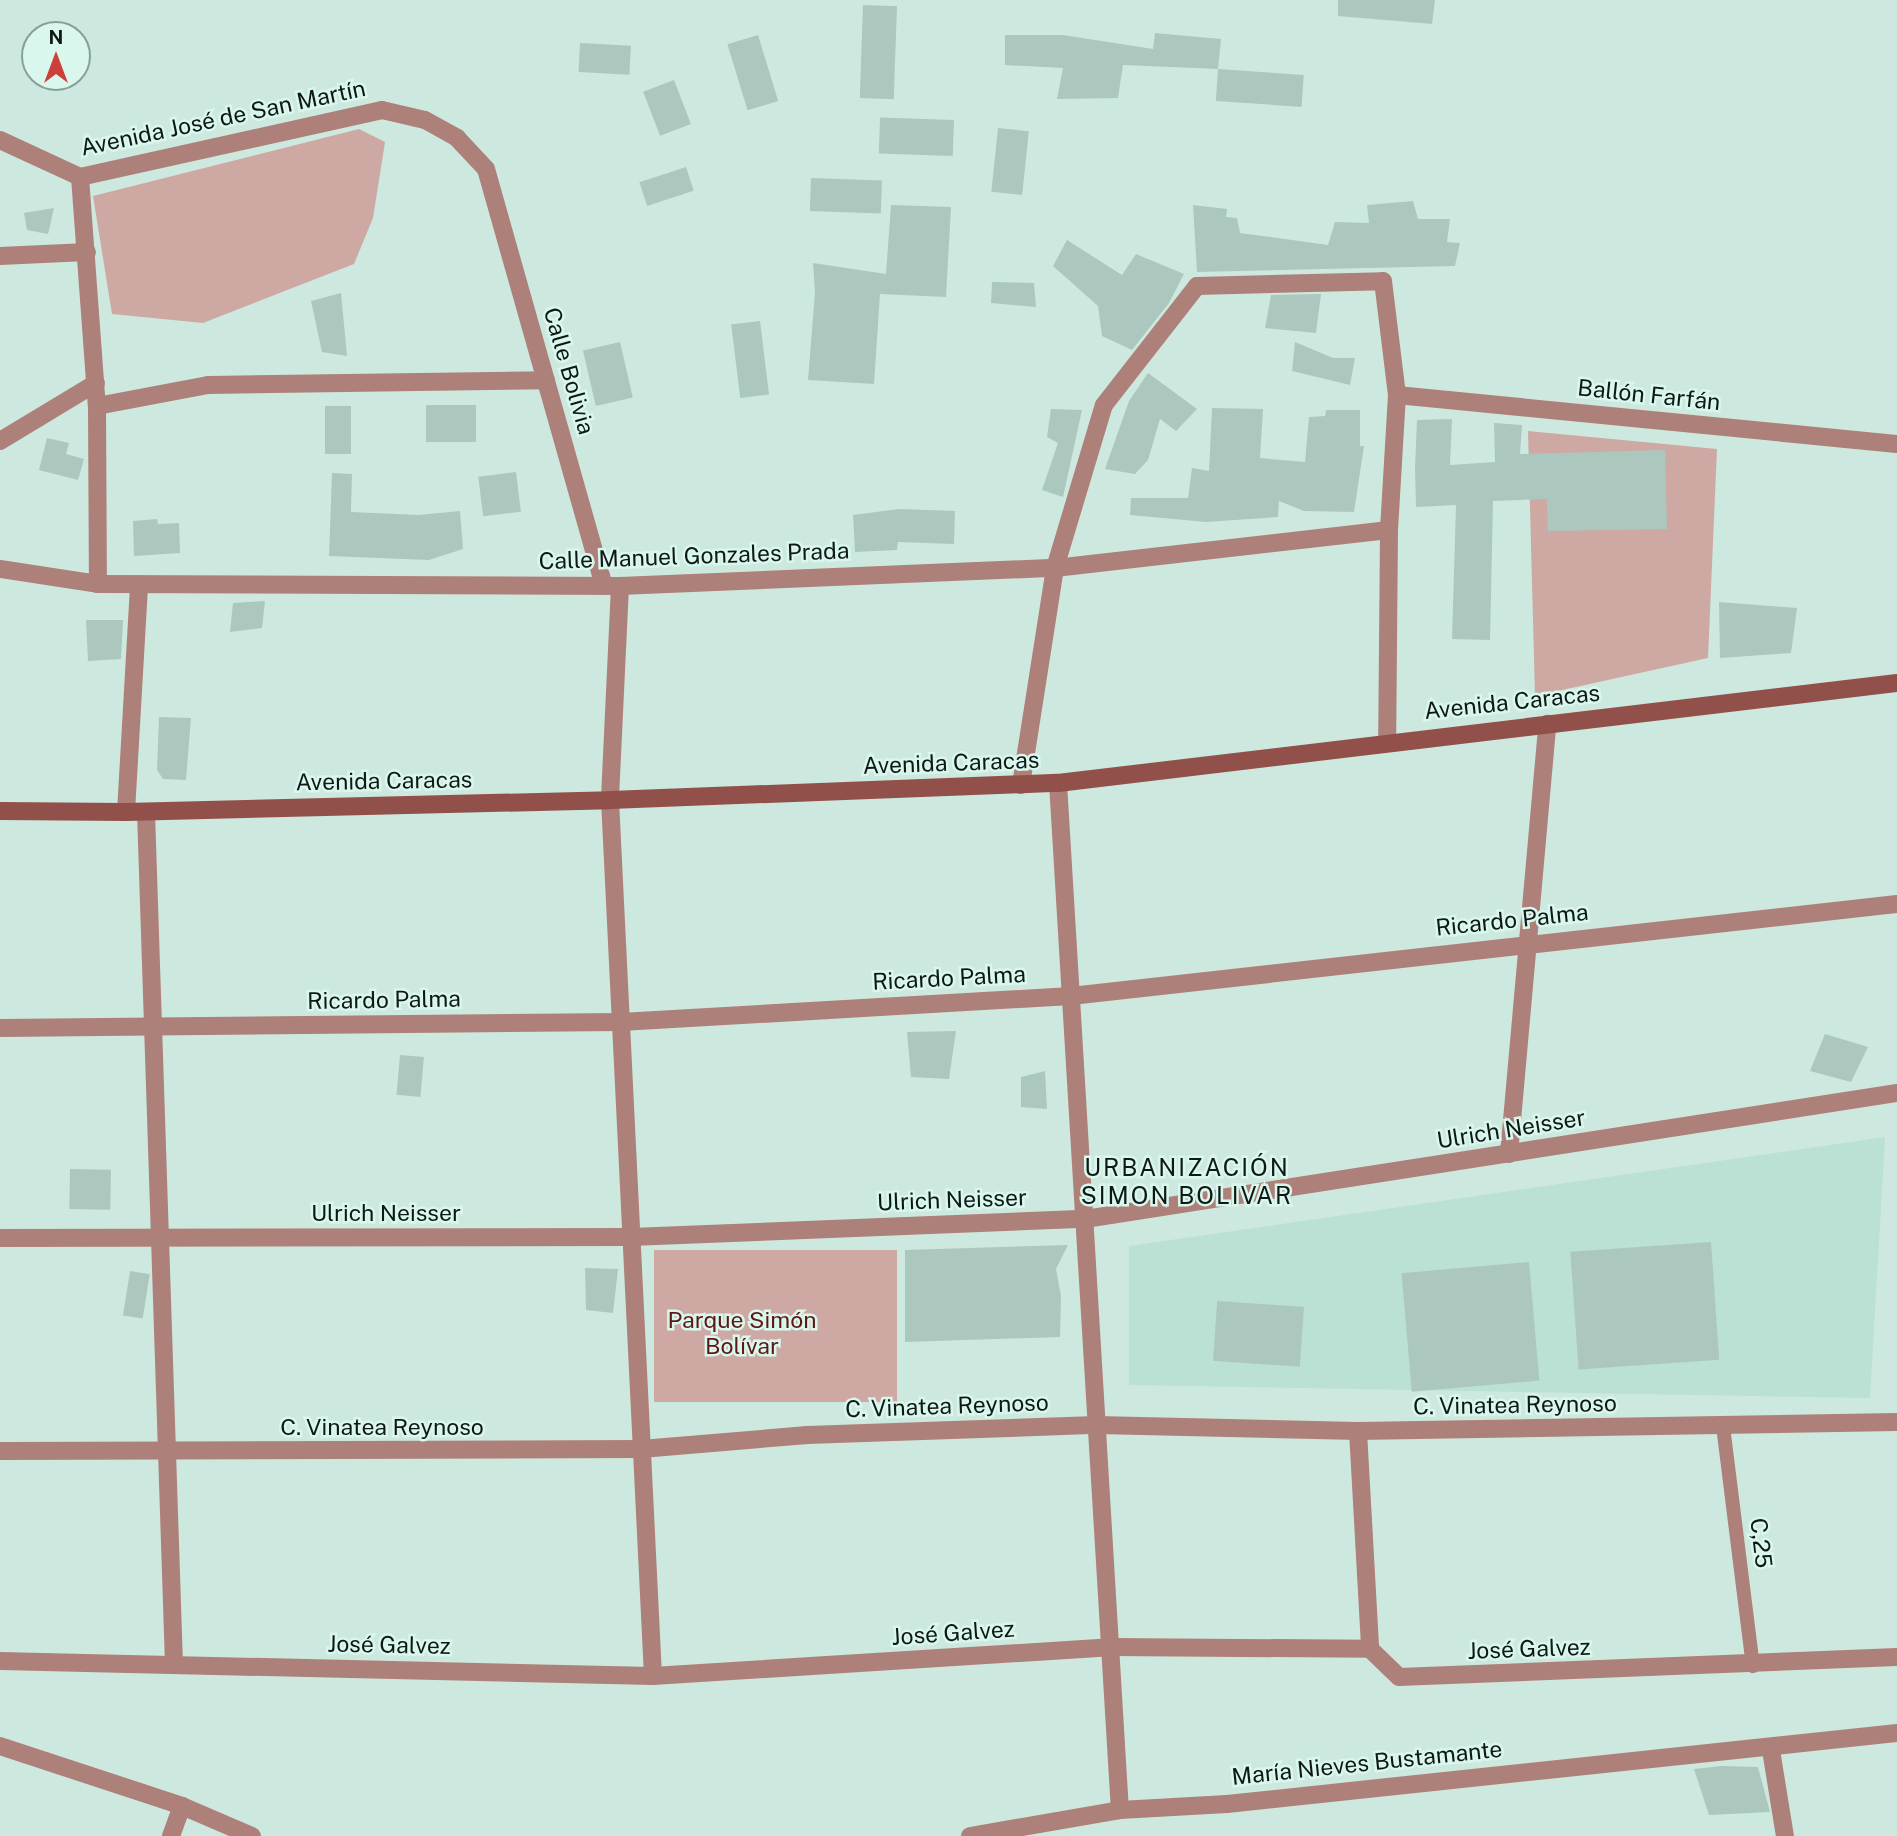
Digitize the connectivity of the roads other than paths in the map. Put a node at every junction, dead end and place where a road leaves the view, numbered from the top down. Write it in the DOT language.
graph roads {
  1 [pos="0,141"];
  2 [pos="486,169"];
  3 [pos="80,177"];
  4 [pos="87,252"];
  5 [pos="0,256"];
  6 [pos="546,380"];
  7 [pos="96,383"];
  8 [pos="1397,395"];
  9 [pos="97,406"];
  10 [pos="0,441"];
  11 [pos="1897,444"];
  12 [pos="1389,530"];
  13 [pos="1055,568"];
  14 [pos="0,569"];
  15 [pos="98,584"];
  16 [pos="139,584"];
  17 [pos="612,586"];
  18 [pos="1897,683"];
  19 [pos="1547,724"];
  20 [pos="1387,741"];
  21 [pos="1058,783"];
  22 [pos="1021,785"];
  23 [pos="610,800"];
  24 [pos="0,811"];
  25 [pos="127,812"];
  26 [pos="146,812"];
  27 [pos="1897,904"];
  28 [pos="1528,943"];
  29 [pos="1071,996"];
  30 [pos="621,1022"];
  31 [pos="153,1027"];
  32 [pos="0,1028"];
  33 [pos="1897,1093"];
  34 [pos="1509,1154"];
  35 [pos="1085,1219"];
  36 [pos="631,1237"];
  37 [pos="0,1238"];
  38 [pos="160,1238"];
  39 [pos="1897,1422"];
  40 [pos="1097,1425"];
  41 [pos="1723,1426"];
  42 [pos="1357,1431"];
  43 [pos="641,1449"];
  44 [pos="0,1451"];
  45 [pos="167,1453"];
  46 [pos="1110,1647"];
  47 [pos="1370,1649"];
  48 [pos="1897,1657"];
  49 [pos="0,1661"];
  50 [pos="174,1665"];
  51 [pos="1753,1666"];
  52 [pos="653,1676"];
  53 [pos="1897,1733"];
  54 [pos="0,1746"];
  55 [pos="1771,1750"];
  56 [pos="182,1807"];
  57 [pos="1120,1810"];
  58 [pos="171,1836"];
  59 [pos="252,1836"];
  60 [pos="970,1836"];
  61 [pos="1785,1836"];
  1 -- 3 [label="street, Avenida José de San Martín"];
  2 -- 3 [label="street, Avenida José de San Martín"];
  2 -- 6 [label="street, Calle Bolivia"];
  3 -- 4 [label="street"];
  4 -- 5 [label="street"];
  4 -- 7 [label="street"];
  6 -- 9 [label="street"];
  6 -- 17 [label="street, Calle Bolivia"];
  7 -- 9 [label="street"];
  7 -- 10 [label="street"];
  8 -- 11 [label="street, Ballón Farfán"];
  8 -- 12 [label="street"];
  8 -- 13 [label="street"];
  9 -- 15 [label="street"];
  12 -- 13 [label="street, Calle Manuel Gonzales Prada"];
  12 -- 20 [label="street"];
  13 -- 17 [label="street, Calle Manuel Gonzales Prada"];
  13 -- 22 [label="street"];
  14 -- 15 [label="street, Calle Manuel Gonzales Prada"];
  15 -- 16 [label="street, Calle Manuel Gonzales Prada"];
  16 -- 17 [label="street, Calle Manuel Gonzales Prada"];
  16 -- 25 [label="street"];
  17 -- 23 [label="street, Calle Bolivia"];
  18 -- 19 [label="main road, Avenida Caracas"];
  19 -- 20 [label="main road, Avenida Caracas"];
  19 -- 28 [label="street"];
  20 -- 21 [label="main road, Avenida Caracas"];
  21 -- 22 [label="main road, Avenida Caracas"];
  21 -- 29 [label="street"];
  22 -- 23 [label="main road, Avenida Caracas"];
  23 -- 26 [label="main road, Avenida Caracas"];
  23 -- 30 [label="street, Calle Bolivia"];
  24 -- 25 [label="main road, Avenida Caracas"];
  25 -- 26 [label="main road, Avenida Caracas"];
  26 -- 31 [label="street"];
  27 -- 28 [label="street, Ricardo Palma"];
  28 -- 29 [label="street, Ricardo Palma"];
  28 -- 34 [label="street"];
  29 -- 30 [label="street, Ricardo Palma"];
  29 -- 35 [label="street"];
  30 -- 31 [label="street, Ricardo Palma"];
  30 -- 36 [label="street, Calle Bolivia"];
  31 -- 32 [label="street, Ricardo Palma"];
  31 -- 38 [label="street"];
  33 -- 34 [label="street, Ulrich Neisser"];
  34 -- 35 [label="street, Ulrich Neisser"];
  35 -- 36 [label="street, Ulrich Neisser"];
  35 -- 40 [label="street"];
  36 -- 38 [label="street, Ulrich Neisser"];
  36 -- 43 [label="street, Calle Bolivia"];
  37 -- 38 [label="street, Ulrich Neisser"];
  38 -- 45 [label="street"];
  39 -- 41 [label="street, C. Vinatea Reynoso"];
  40 -- 42 [label="street, C. Vinatea Reynoso"];
  40 -- 43 [label="street, C. Vinatea Reynoso"];
  40 -- 46 [label="street"];
  41 -- 42 [label="street, C. Vinatea Reynoso"];
  41 -- 51 [label="lane, C,25"];
  42 -- 47 [label="street"];
  43 -- 45 [label="street, C. Vinatea Reynoso"];
  43 -- 52 [label="street, Calle Bolivia"];
  44 -- 45 [label="street, C. Vinatea Reynoso"];
  45 -- 50 [label="street"];
  46 -- 47 [label="street, José Galvez"];
  46 -- 52 [label="street, José Galvez"];
  46 -- 57 [label="street"];
  47 -- 51 [label="street, José Galvez"];
  48 -- 51 [label="street, José Galvez"];
  49 -- 50 [label="street, José Galvez"];
  50 -- 52 [label="street, José Galvez"];
  53 -- 55 [label="street, María Nieves Bustamante"];
  54 -- 56 [label="street"];
  55 -- 57 [label="street, María Nieves Bustamante"];
  55 -- 61 [label="street"];
  56 -- 58 [label="street"];
  56 -- 59 [label="street"];
  57 -- 60 [label="street, María Nieves Bustamante"];
}
